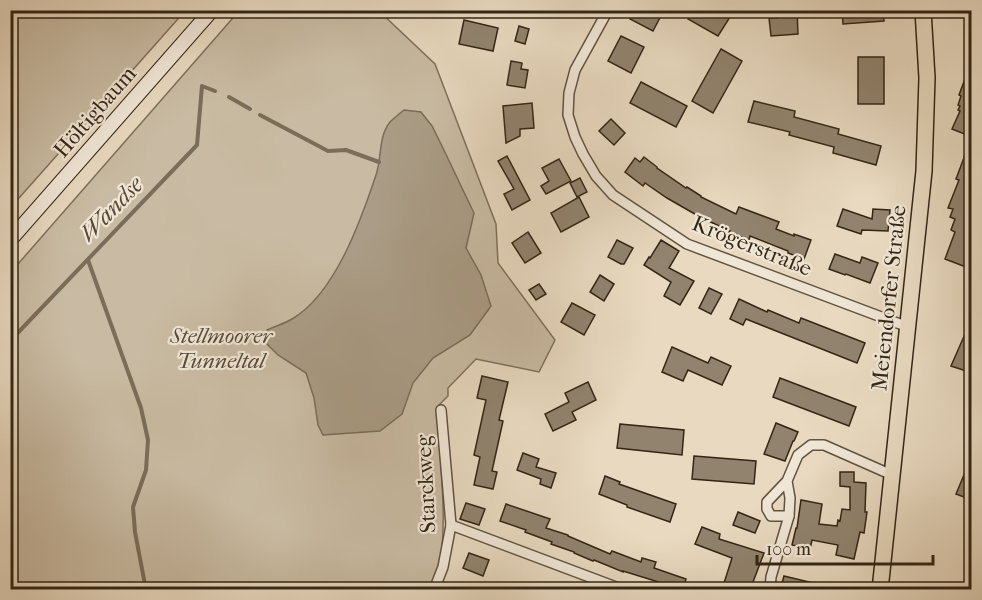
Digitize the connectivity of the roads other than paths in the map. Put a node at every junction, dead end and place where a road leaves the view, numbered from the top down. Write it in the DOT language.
graph roads {
  1 [pos="212,10"];
  2 [pos="608,10"];
  3 [pos="923,10"];
  4 [pos="10,240"];
  5 [pos="908,327"];
  6 [pos="441,410"];
  7 [pos="892,475"];
  8 [pos="787,481"];
  9 [pos="789,516"];
  10 [pos="451,525"];
  11 [pos="434,590"];
  12 [pos="624,590"];
  13 [pos="770,590"];
  14 [pos="880,590"];
  1 -- 4 [label="main road, Höltigbaum"];
  2 -- 5 [label="street, Krögerstraße"];
  3 -- 5 [label="main road, Meiendorfer Straße"];
  5 -- 7 [label="main road, Meiendorfer Straße"];
  6 -- 10 [label="street, Starckweg"];
  7 -- 8 [label="street"];
  7 -- 14 [label="main road, Meiendorfer Straße"];
  8 -- 9 [label="street"];
  8 -- 9 [label="street"];
  9 -- 13 [label="street"];
  10 -- 11 [label="street, Starckweg"];
  10 -- 12 [label="street"];
}
